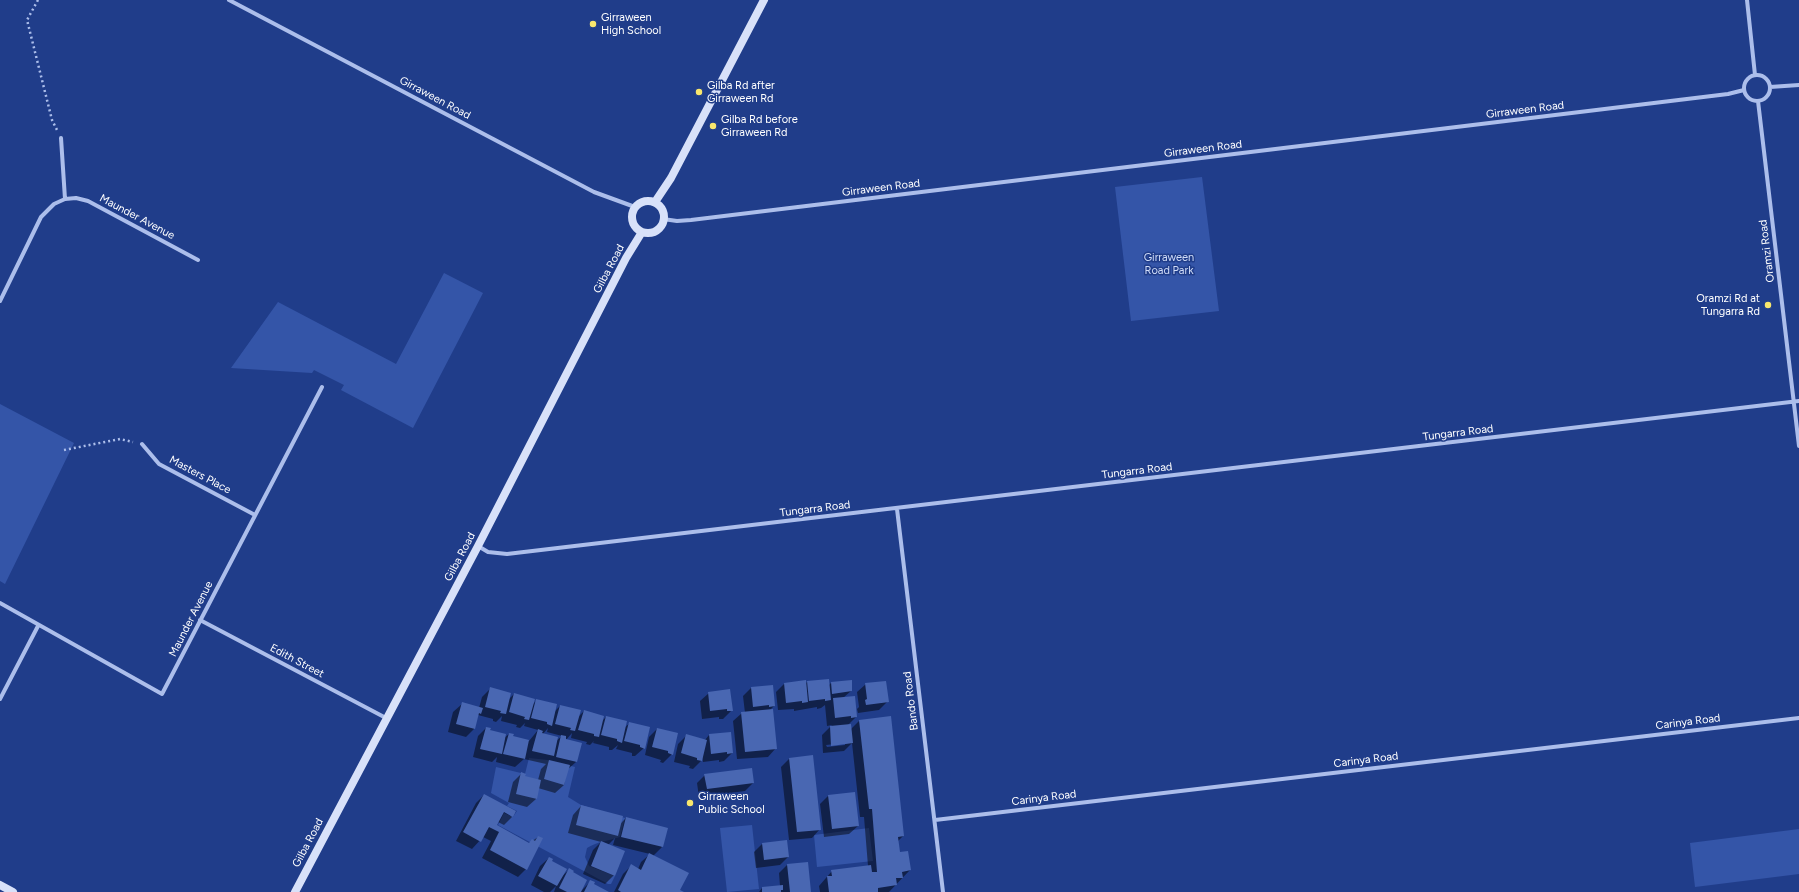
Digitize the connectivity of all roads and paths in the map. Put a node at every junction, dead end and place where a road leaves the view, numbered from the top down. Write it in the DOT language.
graph roads {
  1 [pos="38,0"];
  2 [pos="229,0"];
  3 [pos="764,0"];
  4 [pos="1747,0"];
  5 [pos="1755,75"];
  6 [pos="1799,85"];
  7 [pos="1770,87"];
  8 [pos="1744,90"];
  9 [pos="1758,101"];
  10 [pos="62,138"];
  11 [pos="65,199"];
  12 [pos="655,202"];
  13 [pos="635,208"];
  14 [pos="663,220"];
  15 [pos="642,232"];
  16 [pos="198,260"];
  17 [pos="0,301"];
  18 [pos="322,387"];
  19 [pos="1799,401"];
  20 [pos="1794,402"];
  21 [pos="142,444"];
  22 [pos="1799,446"];
  23 [pos="64,450"];
  24 [pos="897,509"];
  25 [pos="255,515"];
  26 [pos="478,546"];
  27 [pos="0,603"];
  28 [pos="200,620"];
  29 [pos="38,626"];
  30 [pos="0,699"];
  31 [pos="386,718"];
  32 [pos="1799,718"];
  33 [pos="935,820"];
  34 [pos="0,885"];
  35 [pos="13,892"];
  36 [pos="295,892"];
  37 [pos="943,892"];
  1 -- 10 [label="path"];
  2 -- 13 [label="street, Girraween Road"];
  3 -- 12 [label="street"];
  4 -- 5 [label="street"];
  5 -- 7 [label="street"];
  5 -- 8 [label="street"];
  6 -- 7 [label="street"];
  7 -- 9 [label="street"];
  8 -- 9 [label="street"];
  8 -- 14 [label="street, Girraween Road"];
  9 -- 20 [label="street, Oramzi Road"];
  10 -- 11 [label="street"];
  11 -- 16 [label="street, Maunder Avenue"];
  11 -- 17 [label="street"];
  12 -- 13 [label="street"];
  12 -- 14 [label="street"];
  13 -- 15 [label="street"];
  14 -- 15 [label="street"];
  15 -- 26 [label="street, Gilba Road"];
  18 -- 25 [label="street, Maunder Avenue"];
  19 -- 20 [label="street, Tungarra Road"];
  20 -- 22 [label="street, Oramzi Road"];
  20 -- 24 [label="street, Tungarra Road"];
  21 -- 23 [label="path"];
  21 -- 25 [label="street, Masters Place"];
  24 -- 26 [label="street, Tungarra Road"];
  24 -- 33 [label="street, Bando Road"];
  25 -- 28 [label="street, Maunder Avenue"];
  26 -- 31 [label="street, Gilba Road"];
  27 -- 29 [label="street, Maunder Avenue"];
  28 -- 29 [label="street, Maunder Avenue"];
  28 -- 31 [label="street, Edith Street"];
  29 -- 30 [label="street"];
  31 -- 36 [label="street, Gilba Road"];
  32 -- 33 [label="street, Carinya Road"];
  33 -- 37 [label="street, Bando Road"];
  34 -- 35 [label="street"];
}
